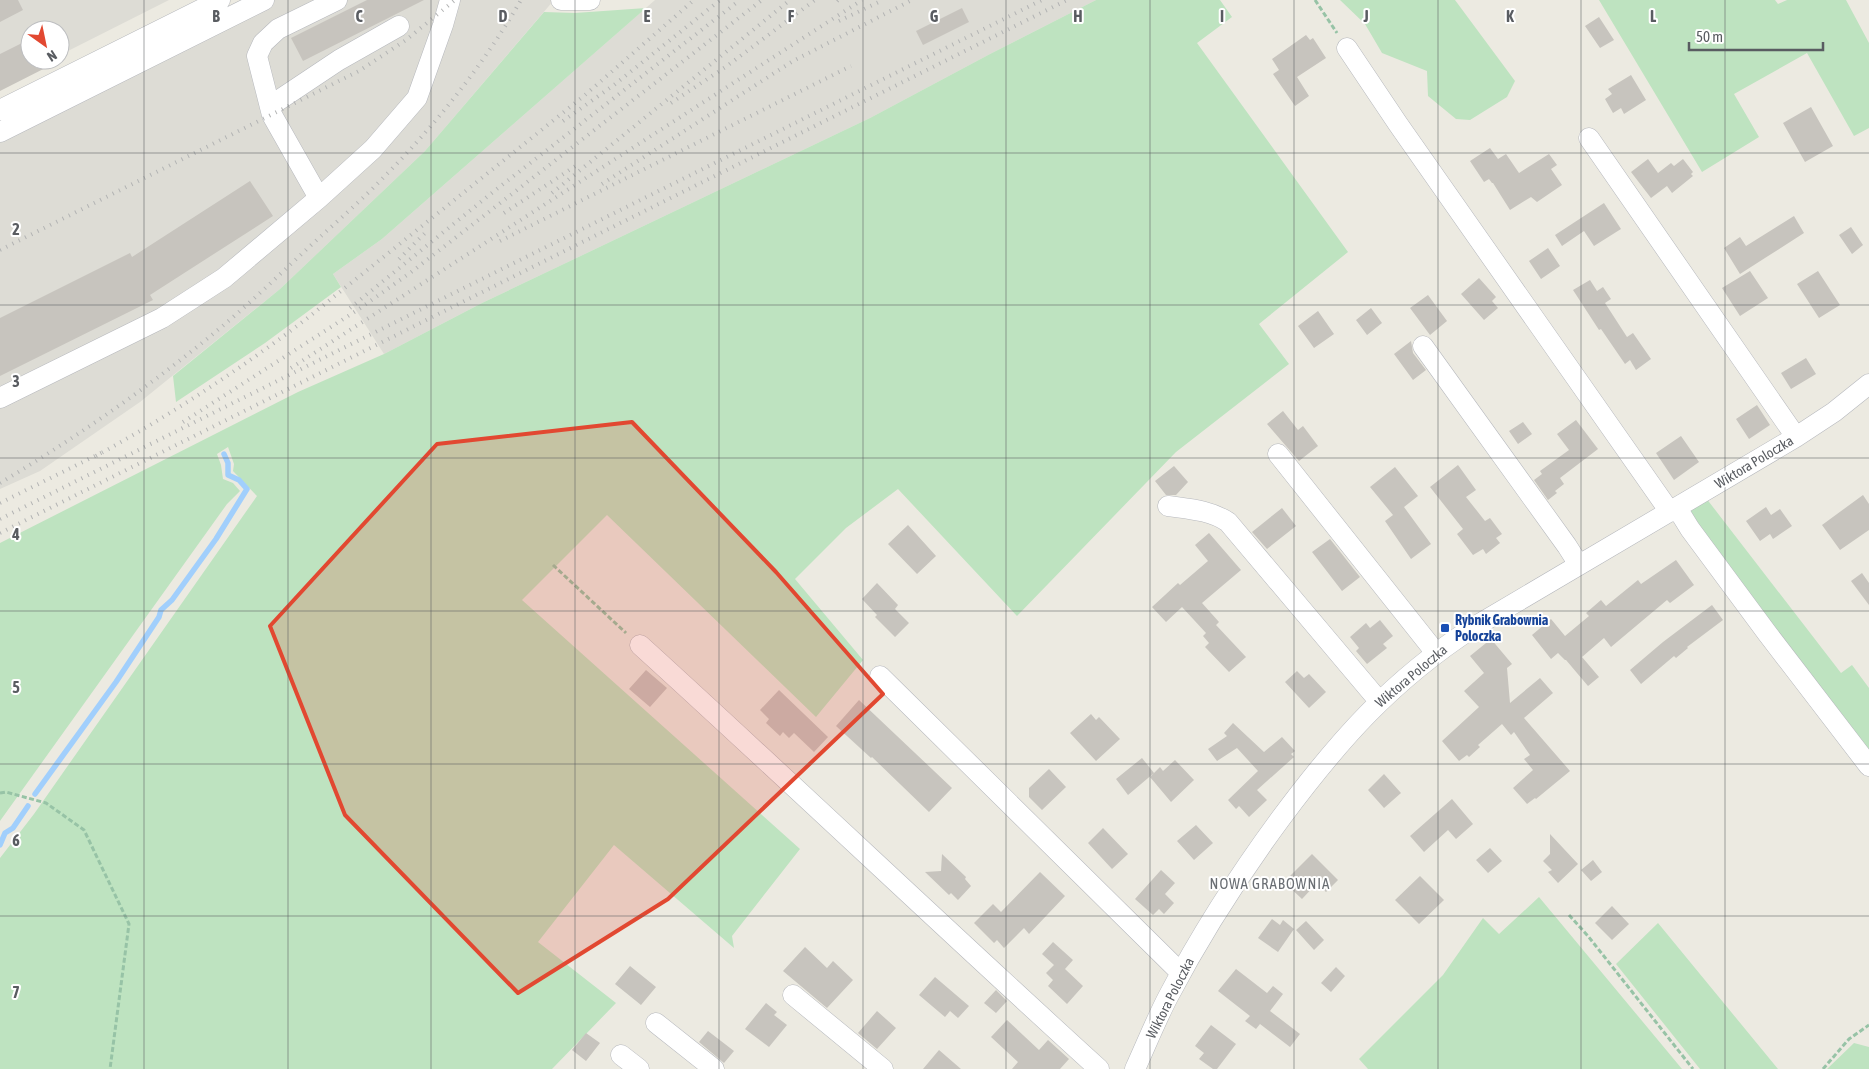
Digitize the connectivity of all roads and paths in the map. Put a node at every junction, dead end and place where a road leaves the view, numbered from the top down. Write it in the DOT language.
graph roads {
  1 [pos="220,0"];
  2 [pos="264,0"];
  3 [pos="337,0"];
  4 [pos="450,0"];
  5 [pos="561,0"];
  6 [pos="590,0"];
  7 [pos="1315,0"];
  8 [pos="399,26"];
  9 [pos="1347,48"];
  10 [pos="49,85"];
  11 [pos="58,103"];
  12 [pos="270,106"];
  13 [pos="0,110"];
  14 [pos="0,132"];
  15 [pos="1590,138"];
  16 [pos="319,198"];
  17 [pos="1423,346"];
  18 [pos="1869,384"];
  19 [pos="0,398"];
  20 [pos="1796,437"];
  21 [pos="1278,454"];
  22 [pos="1168,506"];
  23 [pos="1673,510"];
  24 [pos="553,565"];
  25 [pos="1578,565"];
  26 [pos="640,645"];
  27 [pos="1436,653"];
  28 [pos="880,676"];
  29 [pos="1379,701"];
  30 [pos="1869,766"];
  31 [pos="0,792"];
  32 [pos="1569,915"];
  33 [pos="1181,973"];
  34 [pos="793,995"];
  35 [pos="656,1023"];
  36 [pos="1869,1025"];
  37 [pos="621,1056"];
  38 [pos="110,1069"];
  39 [pos="639,1069"];
  40 [pos="714,1069"];
  41 [pos="883,1069"];
  42 [pos="1099,1069"];
  43 [pos="1134,1069"];
  44 [pos="1693,1069"];
  45 [pos="1823,1069"];
  1 -- 10 [label="street"];
  2 -- 11 [label="street"];
  3 -- 12 [label="street"];
  4 -- 16 [label="street"];
  5 -- 6 [label="street"];
  7 -- 9 [label="path"];
  8 -- 12 [label="street"];
  9 -- 23 [label="street"];
  10 -- 11 [label="street"];
  10 -- 13 [label="street"];
  11 -- 14 [label="street"];
  12 -- 16 [label="street"];
  15 -- 20 [label="street"];
  16 -- 19 [label="street"];
  17 -- 25 [label="street"];
  18 -- 20 [label="street, Wiktora Poloczka"];
  20 -- 23 [label="street, Wiktora Poloczka"];
  21 -- 27 [label="street"];
  22 -- 29 [label="street"];
  23 -- 25 [label="street, Wiktora Poloczka"];
  23 -- 30 [label="street"];
  24 -- 26 [label="path"];
  25 -- 27 [label="street, Wiktora Poloczka"];
  26 -- 42 [label="street"];
  27 -- 29 [label="street, Wiktora Poloczka"];
  28 -- 33 [label="street"];
  29 -- 33 [label="street, Wiktora Poloczka"];
  31 -- 38 [label="path"];
  32 -- 44 [label="path"];
  33 -- 43 [label="street, Wiktora Poloczka"];
  34 -- 41 [label="street"];
  35 -- 40 [label="street"];
  36 -- 45 [label="path"];
  37 -- 39 [label="street"];
}
